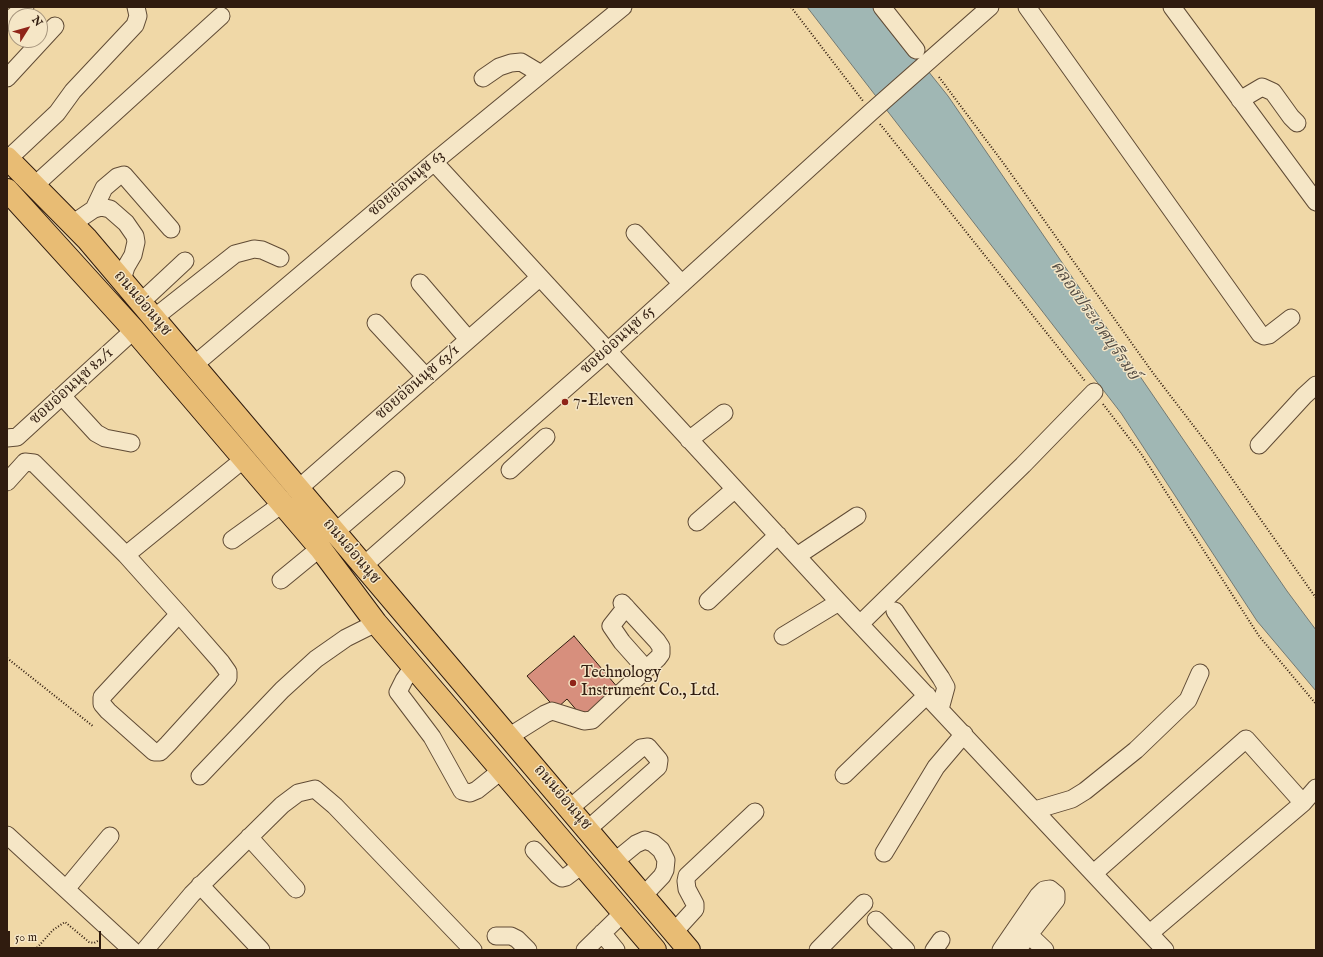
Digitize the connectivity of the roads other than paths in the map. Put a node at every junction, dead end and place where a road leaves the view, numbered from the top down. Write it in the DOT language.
graph roads {
  1 [pos="25,7"];
  2 [pos="136,7"];
  3 [pos="623,7"];
  4 [pos="882,7"];
  5 [pos="990,7"];
  6 [pos="1026,7"];
  7 [pos="1172,7"];
  8 [pos="221,16"];
  9 [pos="7,22"];
  10 [pos="54,26"];
  11 [pos="916,50"];
  12 [pos="541,74"];
  13 [pos="7,78"];
  14 [pos="483,78"];
  15 [pos="1240,100"];
  16 [pos="1298,123"];
  17 [pos="7,159"];
  18 [pos="434,162"];
  19 [pos="35,185"];
  20 [pos="7,190"];
  21 [pos="1316,202"];
  22 [pos="94,209"];
  23 [pos="72,224"];
  24 [pos="171,229"];
  25 [pos="635,233"];
  26 [pos="280,258"];
  27 [pos="185,261"];
  28 [pos="539,278"];
  29 [pos="122,280"];
  30 [pos="420,283"];
  31 [pos="682,284"];
  32 [pos="148,310"];
  33 [pos="1290,318"];
  34 [pos="376,322"];
  35 [pos="134,330"];
  36 [pos="468,339"];
  37 [pos="608,351"];
  38 [pos="194,364"];
  39 [pos="425,376"];
  40 [pos="1316,385"];
  41 [pos="1094,392"];
  42 [pos="62,396"];
  43 [pos="724,413"];
  44 [pos="546,436"];
  45 [pos="509,437"];
  46 [pos="7,438"];
  47 [pos="690,440"];
  48 [pos="131,443"];
  49 [pos="1259,445"];
  50 [pos="526,455"];
  51 [pos="244,459"];
  52 [pos="510,470"];
  53 [pos="396,480"];
  54 [pos="7,482"];
  55 [pos="735,488"];
  56 [pos="298,489"];
  57 [pos="282,504"];
  58 [pos="857,516"];
  59 [pos="697,522"];
  60 [pos="334,533"];
  61 [pos="778,535"];
  62 [pos="232,540"];
  63 [pos="320,548"];
  64 [pos="126,555"];
  65 [pos="797,556"];
  66 [pos="363,566"];
  67 [pos="281,580"];
  68 [pos="345,582"];
  69 [pos="708,601"];
  70 [pos="839,602"];
  71 [pos="895,611"];
  72 [pos="178,614"];
  73 [pos="376,624"];
  74 [pos="860,624"];
  75 [pos="783,636"];
  76 [pos="413,667"];
  77 [pos="646,669"];
  78 [pos="1200,673"];
  79 [pos="927,695"];
  80 [pos="940,708"];
  81 [pos="964,734"];
  82 [pos="510,736"];
  83 [pos="502,770"];
  84 [pos="844,775"];
  85 [pos="200,776"];
  86 [pos="546,780"];
  87 [pos="1316,788"];
  88 [pos="526,797"];
  89 [pos="1303,803"];
  90 [pos="570,808"];
  91 [pos="1035,810"];
  92 [pos="755,812"];
  93 [pos="588,829"];
  94 [pos="7,834"];
  95 [pos="110,836"];
  96 [pos="249,837"];
  97 [pos="534,850"];
  98 [pos="884,853"];
  99 [pos="614,862"];
  100 [pos="582,865"];
  101 [pos="1094,873"];
  102 [pos="200,885"];
  103 [pos="66,889"];
  104 [pos="296,889"];
  105 [pos="643,896"];
  106 [pos="864,903"];
  107 [pos="623,913"];
  108 [pos="876,920"];
  109 [pos="674,932"];
  110 [pos="602,933"];
  111 [pos="1150,933"];
  112 [pos="496,936"];
  113 [pos="1010,948"];
  114 [pos="132,950"];
  115 [pos="145,950"];
  116 [pos="261,950"];
  117 [pos="473,950"];
  118 [pos="528,950"];
  119 [pos="585,950"];
  120 [pos="616,950"];
  121 [pos="655,950"];
  122 [pos="689,950"];
  123 [pos="818,950"];
  124 [pos="906,950"];
  125 [pos="1045,950"];
  126 [pos="1165,950"];
  1 -- 9 [label="street"];
  2 -- 17 [label="street"];
  3 -- 12 [label="street, ซอยอ่อนนุช 63"];
  4 -- 11 [label="street"];
  5 -- 31 [label="street, ซอยอ่อนนุช 65"];
  6 -- 33 [label="street"];
  7 -- 15 [label="street"];
  8 -- 19 [label="street"];
  10 -- 13 [label="street"];
  12 -- 14 [label="street"];
  12 -- 18 [label="street, ซอยอ่อนนุช 63"];
  15 -- 16 [label="street"];
  15 -- 21 [label="street"];
  17 -- 19 [label="main road, ถนนอ่อนนุช"];
  18 -- 28 [label="street"];
  18 -- 38 [label="street, ซอยอ่อนนุช 63"];
  19 -- 23 [label="main road, ถนนอ่อนนุช"];
  20 -- 35 [label="main road, ถนนอ่อนนุช"];
  22 -- 23 [label="street"];
  22 -- 24 [label="street"];
  22 -- 29 [label="street"];
  23 -- 29 [label="main road, ถนนอ่อนนุช"];
  25 -- 31 [label="street"];
  26 -- 32 [label="street"];
  27 -- 32 [label="street"];
  28 -- 36 [label="street, ซอยอ่อนนุช 63/1"];
  28 -- 37 [label="street"];
  29 -- 32 [label="main road, ถนนอ่อนนุช"];
  30 -- 36 [label="street"];
  31 -- 37 [label="street, ซอยอ่อนนุช 65"];
  32 -- 38 [label="main road, ถนนอ่อนนุช"];
  34 -- 39 [label="street"];
  35 -- 42 [label="street, ซอยอ่อนนุช 82/1"];
  35 -- 51 [label="main road, ถนนอ่อนนุช"];
  36 -- 39 [label="street, ซอยอ่อนนุช 63/1"];
  37 -- 45 [label="street, ซอยอ่อนนุช 65"];
  37 -- 47 [label="street"];
  38 -- 56 [label="main road, ถนนอ่อนนุช"];
  39 -- 56 [label="street, ซอยอ่อนนุช 63/1"];
  40 -- 49 [label="street"];
  41 -- 74 [label="street"];
  42 -- 46 [label="street, ซอยอ่อนนุช 82/1"];
  42 -- 48 [label="street"];
  43 -- 47 [label="street"];
  44 -- 50 [label="street"];
  45 -- 50 [label="street"];
  45 -- 66 [label="street, ซอยอ่อนนุช 65"];
  47 -- 55 [label="street"];
  50 -- 52 [label="street"];
  51 -- 57 [label="main road, ถนนอ่อนนุช"];
  51 -- 64 [label="street"];
  53 -- 60 [label="street"];
  54 -- 64 [label="street"];
  55 -- 59 [label="street"];
  55 -- 61 [label="street"];
  56 -- 60 [label="main road, ถนนอ่อนนุช"];
  57 -- 62 [label="street"];
  57 -- 63 [label="main road, ถนนอ่อนนุช"];
  58 -- 65 [label="street"];
  60 -- 66 [label="main road, ถนนอ่อนนุช"];
  61 -- 65 [label="street"];
  61 -- 69 [label="street"];
  63 -- 67 [label="street"];
  63 -- 68 [label="main road, ถนนอ่อนนุช"];
  64 -- 72 [label="street"];
  65 -- 70 [label="street"];
  66 -- 68 [label="main road"];
  66 -- 82 [label="main road, ถนนอ่อนนุช"];
  68 -- 73 [label="main road, ถนนอ่อนนุช"];
  70 -- 74 [label="street"];
  70 -- 75 [label="street"];
  71 -- 80 [label="street"];
  72 -- 72 [label="street"];
  73 -- 76 [label="main road, ถนนอ่อนนุช"];
  73 -- 85 [label="street"];
  74 -- 79 [label="street"];
  76 -- 83 [label="main road, ถนนอ่อนนุช"];
  76 -- 83 [label="street"];
  77 -- 77 [label="street"];
  77 -- 82 [label="street"];
  78 -- 91 [label="street"];
  79 -- 80 [label="street"];
  79 -- 84 [label="street"];
  80 -- 81 [label="street"];
  81 -- 91 [label="street"];
  81 -- 98 [label="street"];
  82 -- 86 [label="main road, ถนนอ่อนนุช"];
  83 -- 88 [label="main road, ถนนอ่อนนุช"];
  86 -- 88 [label="main road"];
  86 -- 90 [label="main road, ถนนอ่อนนุช"];
  87 -- 89 [label="street"];
  88 -- 100 [label="main road, ถนนอ่อนนุช"];
  89 -- 101 [label="street"];
  89 -- 111 [label="street"];
  90 -- 93 [label="main road, ถนนอ่อนนุช"];
  90 -- 93 [label="street"];
  91 -- 101 [label="street"];
  92 -- 109 [label="street"];
  93 -- 99 [label="main road, ถนนอ่อนนุช"];
  94 -- 103 [label="street"];
  95 -- 103 [label="street"];
  96 -- 102 [label="street"];
  96 -- 104 [label="street"];
  96 -- 117 [label="street"];
  97 -- 100 [label="street"];
  99 -- 105 [label="main road, ถนนอ่อนนุช"];
  99 -- 105 [label="street"];
  100 -- 107 [label="main road, ถนนอ่อนนุช"];
  101 -- 111 [label="street"];
  102 -- 115 [label="street"];
  102 -- 116 [label="street"];
  103 -- 114 [label="street"];
  105 -- 109 [label="main road, ถนนอ่อนนุช"];
  106 -- 123 [label="street"];
  107 -- 110 [label="street"];
  107 -- 121 [label="main road, ถนนอ่อนนุช"];
  108 -- 124 [label="street"];
  109 -- 122 [label="main road, ถนนอ่อนนุช"];
  110 -- 119 [label="street"];
  110 -- 120 [label="street"];
  111 -- 126 [label="street"];
  112 -- 118 [label="street"];
  113 -- 125 [label="street"];
}
